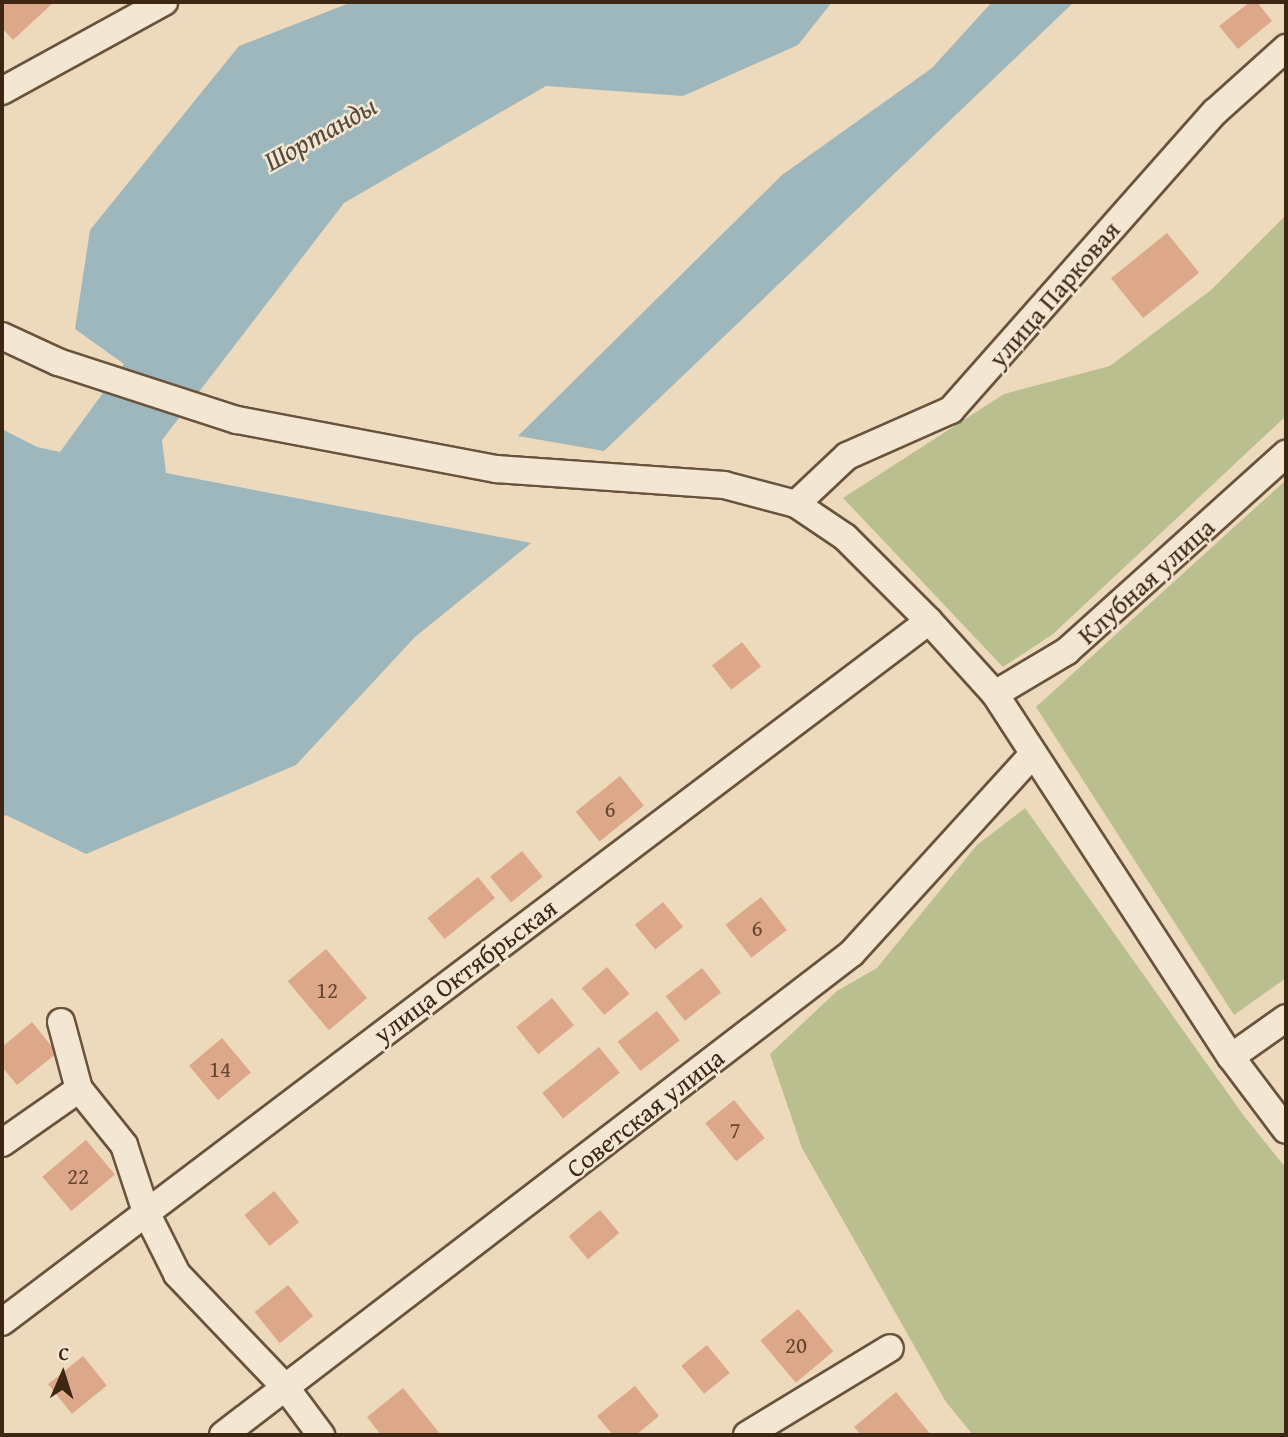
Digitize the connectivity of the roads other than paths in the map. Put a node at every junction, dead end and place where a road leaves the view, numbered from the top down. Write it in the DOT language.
graph roads {
  1 [pos="164,2"];
  2 [pos="1286,48"];
  3 [pos="2,91"];
  4 [pos="2,336"];
  5 [pos="1286,454"];
  6 [pos="796,504"];
  7 [pos="929,621"];
  8 [pos="995,694"];
  9 [pos="1033,754"];
  10 [pos="1286,1018"];
  11 [pos="61,1022"];
  12 [pos="1231,1058"];
  13 [pos="79,1089"];
  14 [pos="1286,1130"];
  15 [pos="2,1143"];
  16 [pos="146,1212"];
  17 [pos="2,1322"];
  18 [pos="890,1348"];
  19 [pos="286,1388"];
  20 [pos="223,1435"];
  21 [pos="321,1435"];
  22 [pos="747,1435"];
  1 -- 3 [label="street"];
  2 -- 6 [label="street, улица Парковая"];
  4 -- 6 [label="street"];
  5 -- 8 [label="street, Клубная улица"];
  6 -- 7 [label="street"];
  7 -- 8 [label="street"];
  7 -- 16 [label="street, улица Октябрьская"];
  8 -- 9 [label="street"];
  9 -- 12 [label="street"];
  9 -- 19 [label="street, Советская улица"];
  10 -- 12 [label="street"];
  11 -- 13 [label="street"];
  12 -- 14 [label="street"];
  13 -- 15 [label="street"];
  13 -- 16 [label="street"];
  16 -- 17 [label="street, улица Октябрьская"];
  16 -- 19 [label="street"];
  18 -- 22 [label="street"];
  19 -- 20 [label="street, Советская улица"];
  19 -- 21 [label="street"];
}
